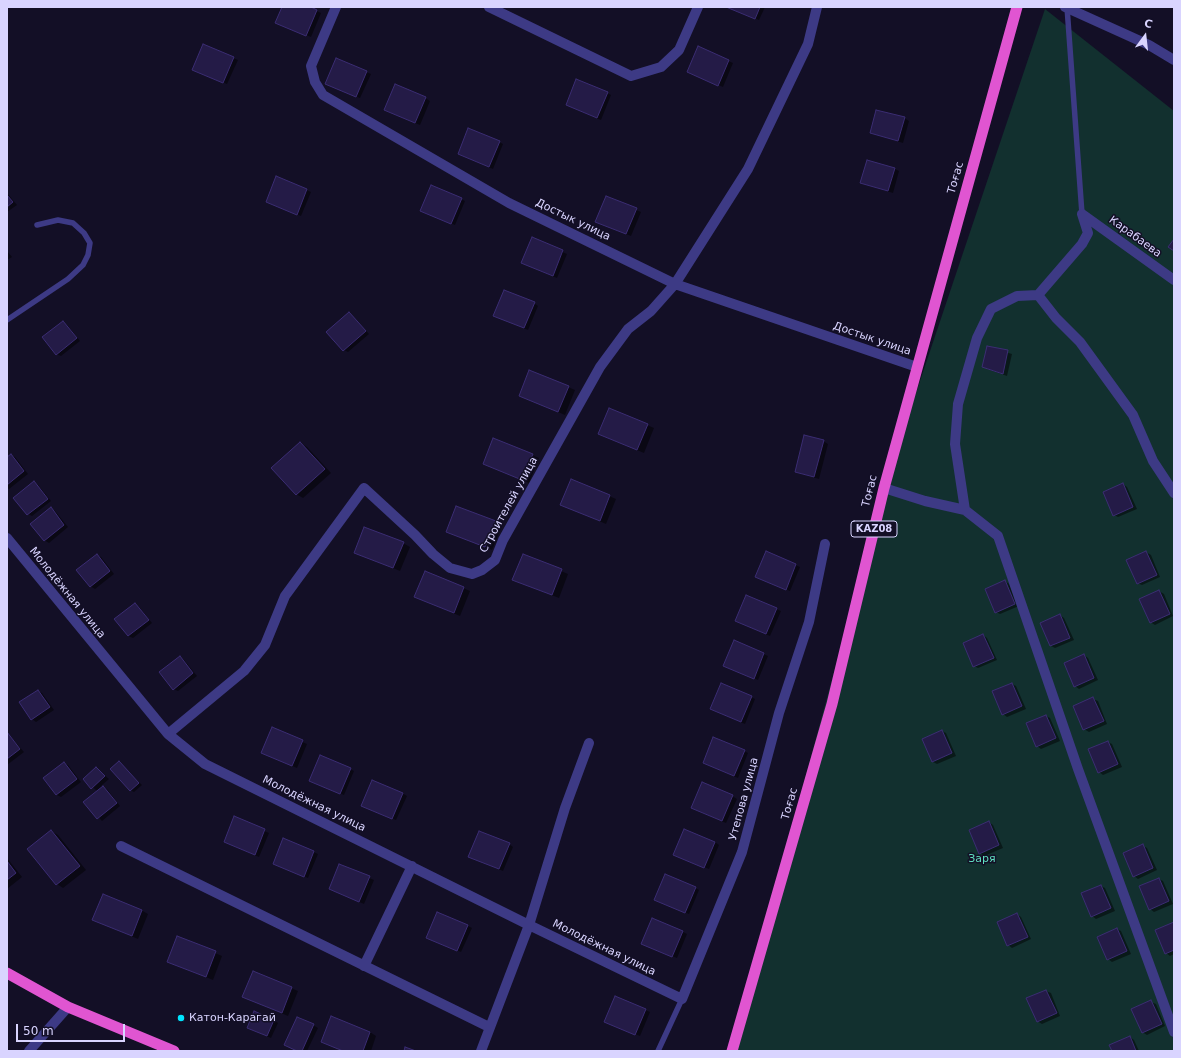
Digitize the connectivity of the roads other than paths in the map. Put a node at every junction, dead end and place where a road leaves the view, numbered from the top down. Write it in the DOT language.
graph roads {
  1 [pos="336,7"];
  2 [pos="489,7"];
  3 [pos="698,7"];
  4 [pos="817,7"];
  5 [pos="1017,7"];
  6 [pos="1066,7"];
  7 [pos="1174,60"];
  8 [pos="1082,214"];
  9 [pos="37,225"];
  10 [pos="1174,280"];
  11 [pos="675,284"];
  12 [pos="1038,295"];
  13 [pos="7,320"];
  14 [pos="917,367"];
  15 [pos="884,488"];
  16 [pos="1174,493"];
  17 [pos="965,510"];
  18 [pos="7,538"];
  19 [pos="825,544"];
  20 [pos="168,734"];
  21 [pos="589,743"];
  22 [pos="121,846"];
  23 [pos="412,866"];
  24 [pos="529,926"];
  25 [pos="364,966"];
  26 [pos="7,973"];
  27 [pos="682,999"];
  28 [pos="68,1006"];
  29 [pos="489,1027"];
  30 [pos="1174,1032"];
  31 [pos="29,1051"];
  32 [pos="174,1051"];
  33 [pos="481,1051"];
  34 [pos="658,1051"];
  35 [pos="732,1051"];
  1 -- 11 [label="street, Достык улица"];
  2 -- 3 [label="street"];
  4 -- 11 [label="street"];
  5 -- 14 [label="highway, Тоғас / KAZ08"];
  6 -- 7 [label="street"];
  6 -- 8 [label="lane"];
  8 -- 10 [label="street, Карабаева"];
  8 -- 12 [label="street"];
  9 -- 13 [label="lane"];
  11 -- 14 [label="street, Достык улица"];
  11 -- 20 [label="street, Строителей улица"];
  12 -- 16 [label="street"];
  12 -- 17 [label="street"];
  14 -- 15 [label="highway, Тоғас / KAZ08"];
  15 -- 17 [label="street"];
  15 -- 35 [label="highway, Тоғас / KAZ08"];
  17 -- 30 [label="street"];
  18 -- 20 [label="street, Молодёжная улица"];
  19 -- 27 [label="street, Утепова улица"];
  20 -- 23 [label="street, Молодёжная улица"];
  21 -- 24 [label="street"];
  22 -- 25 [label="street"];
  23 -- 24 [label="street, Молодёжная улица"];
  23 -- 25 [label="street"];
  24 -- 27 [label="street, Молодёжная улица"];
  24 -- 29 [label="street"];
  25 -- 29 [label="street"];
  26 -- 28 [label="highway"];
  27 -- 34 [label="lane, Утепова улица"];
  28 -- 31 [label="street"];
  28 -- 32 [label="highway"];
  29 -- 33 [label="street"];
}
